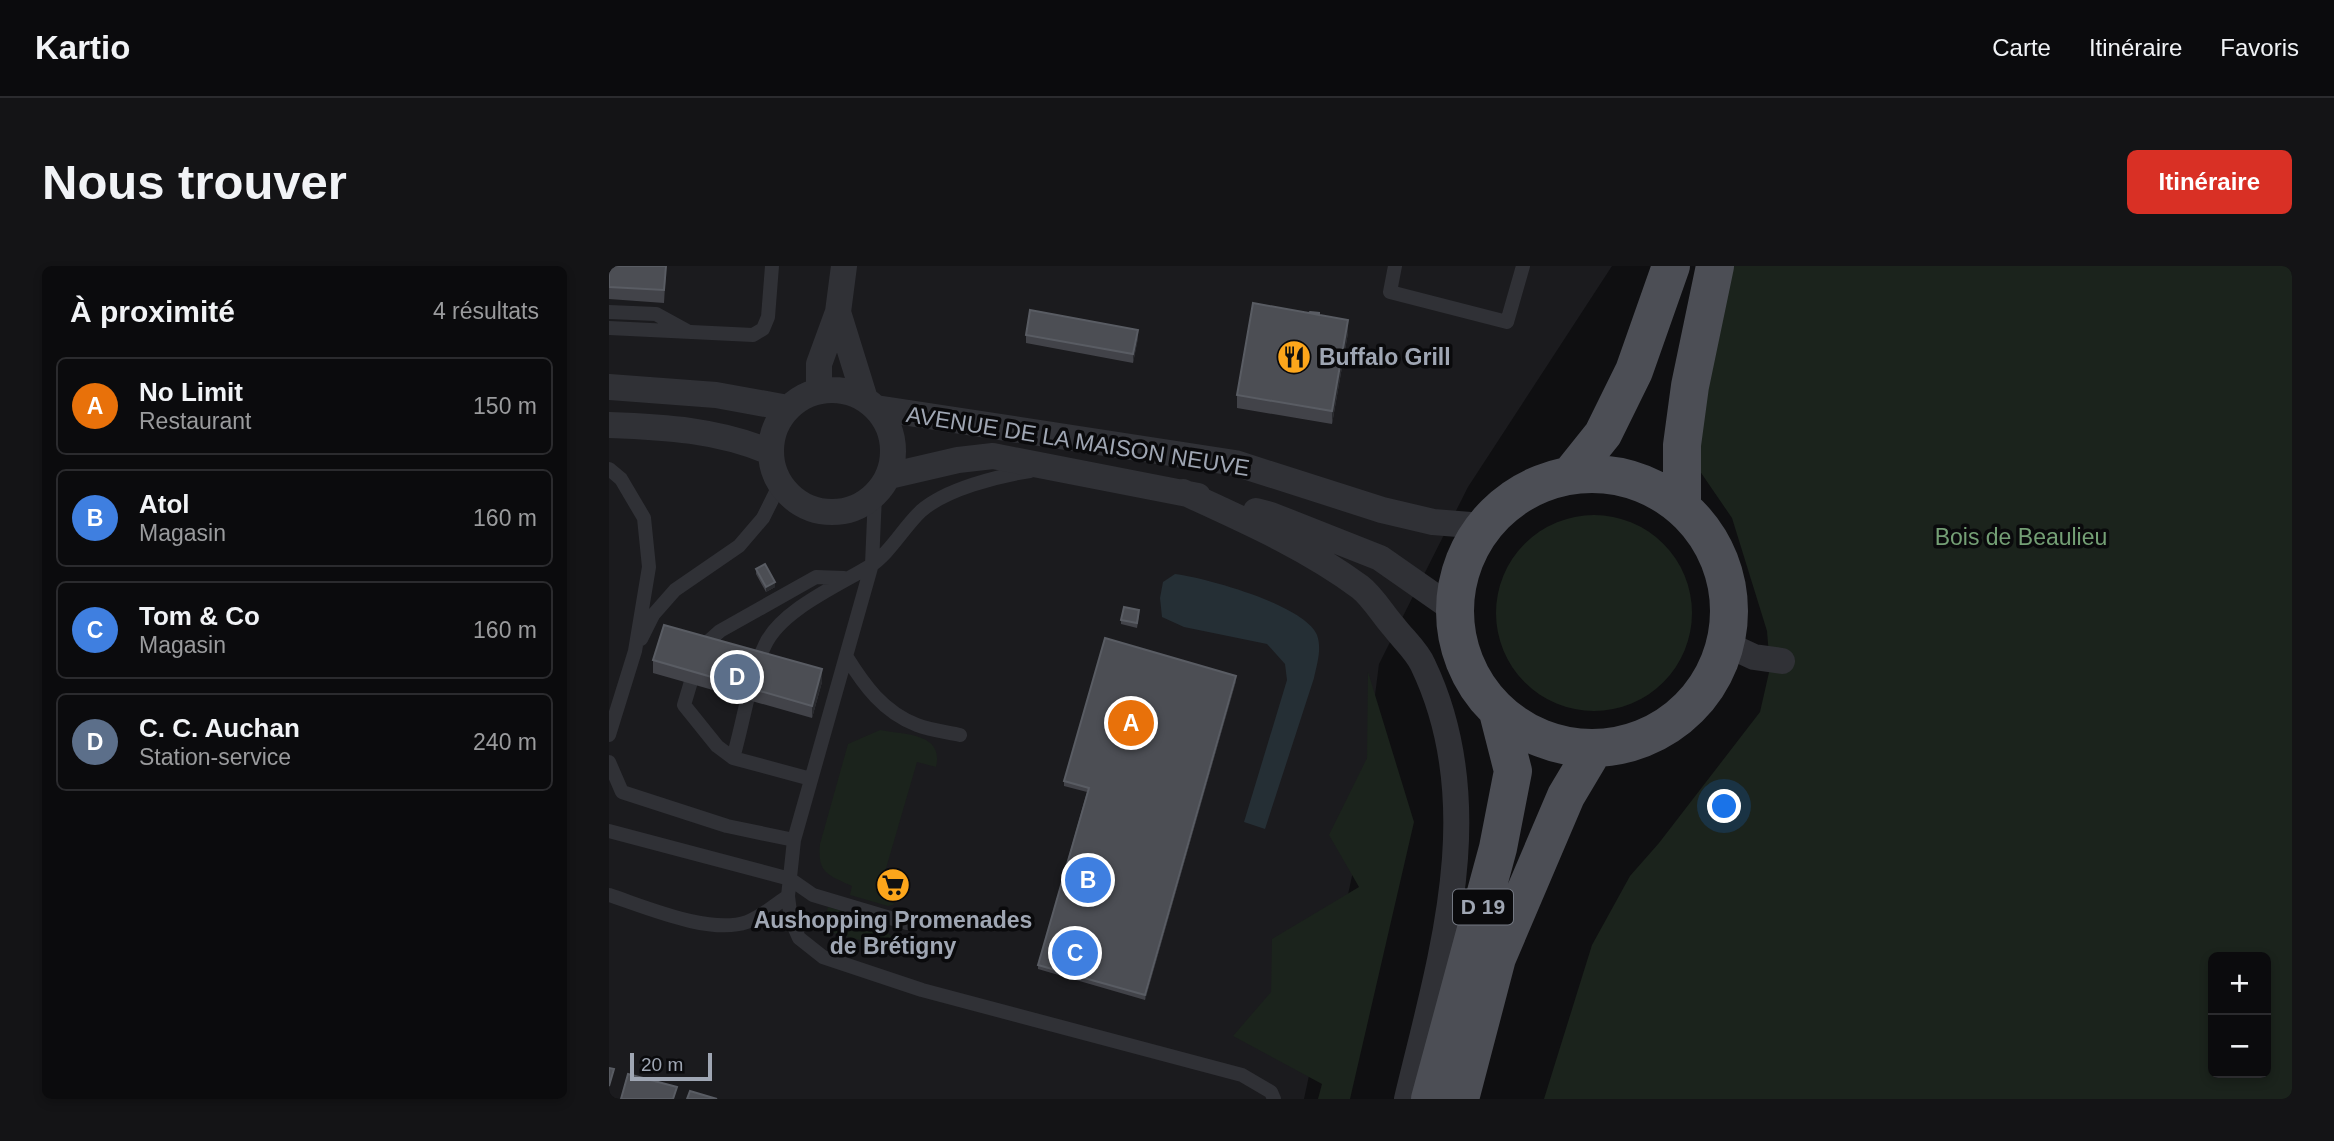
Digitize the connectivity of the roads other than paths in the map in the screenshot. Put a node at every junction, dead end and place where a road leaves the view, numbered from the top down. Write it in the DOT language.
graph roads {
  1 [pos="772,266"];
  2 [pos="844,266"];
  3 [pos="1395,266"];
  4 [pos="1523,266"];
  5 [pos="1671,266"];
  6 [pos="1715,266"];
  7 [pos="609,312"];
  8 [pos="838,312"];
  9 [pos="609,328"];
  10 [pos="690,332"];
  11 [pos="609,387"];
  12 [pos="819,391"];
  13 [pos="871,404"];
  14 [pos="788,408"];
  15 [pos="609,425"];
  16 [pos="770,452"];
  17 [pos="1054,466"];
  18 [pos="609,469"];
  19 [pos="1571,474"];
  20 [pos="780,484"];
  21 [pos="882,485"];
  22 [pos="1183,492"];
  23 [pos="1682,506"];
  24 [pos="1483,526"];
  25 [pos="872,565"];
  26 [pos="846,578"];
  27 [pos="1453,609"];
  28 [pos="1726,644"];
  29 [pos="635,651"];
  30 [pos="846,656"];
  31 [pos="1782,661"];
  32 [pos="1498,712"];
  33 [pos="609,735"];
  34 [pos="960,735"];
  35 [pos="1594,749"];
  36 [pos="733,758"];
  37 [pos="609,762"];
  38 [pos="811,779"];
  39 [pos="609,831"];
  40 [pos="794,839"];
  41 [pos="790,878"];
  42 [pos="609,895"];
  43 [pos="788,896"];
  44 [pos="907,923"];
  45 [pos="1274,1099"];
  46 [pos="1407,1099"];
  47 [pos="1430,1099"];
  48 [pos="1460,1099"];
  1 -- 10 [label="lane"];
  2 -- 8 [label="street"];
  3 -- 4 [label="lane"];
  5 -- 19 [label="main road"];
  6 -- 23 [label="main road"];
  7 -- 10 [label="lane"];
  8 -- 12 [label="street"];
  8 -- 13 [label="street"];
  9 -- 10 [label="lane"];
  11 -- 14 [label="street"];
  12 -- 13 [label="street"];
  12 -- 14 [label="street"];
  13 -- 21 [label="street"];
  13 -- 24 [label="street, AVENUE DE LA MAISON NEUVE"];
  14 -- 16 [label="street"];
  15 -- 16 [label="street"];
  16 -- 20 [label="street"];
  17 -- 21 [label="street, AVENUE DE LA MAISON NEUVE"];
  17 -- 22 [label="street, AVENUE DE LA MAISON NEUVE"];
  17 -- 25 [label="lane"];
  18 -- 29 [label="lane"];
  19 -- 23 [label="main road"];
  19 -- 24 [label="main road"];
  20 -- 21 [label="street"];
  20 -- 29 [label="lane"];
  21 -- 25 [label="lane"];
  22 -- 27 [label="street, AVENUE DE LA MAISON NEUVE"];
  22 -- 46 [label="street"];
  23 -- 28 [label="main road"];
  24 -- 27 [label="main road"];
  25 -- 26 [label="lane"];
  25 -- 30 [label="lane"];
  26 -- 36 [label="lane"];
  26 -- 36 [label="lane"];
  27 -- 32 [label="main road"];
  28 -- 31 [label="street"];
  28 -- 35 [label="main road"];
  29 -- 33 [label="lane"];
  30 -- 34 [label="lane"];
  30 -- 38 [label="lane"];
  32 -- 35 [label="main road"];
  32 -- 47 [label="main road, D 19"];
  35 -- 48 [label="main road, D 19"];
  36 -- 38 [label="lane"];
  37 -- 40 [label="lane"];
  38 -- 40 [label="lane"];
  39 -- 41 [label="lane"];
  40 -- 41 [label="lane"];
  41 -- 43 [label="lane"];
  41 -- 44 [label="lane"];
  42 -- 43 [label="lane"];
  43 -- 45 [label="lane"];
}
